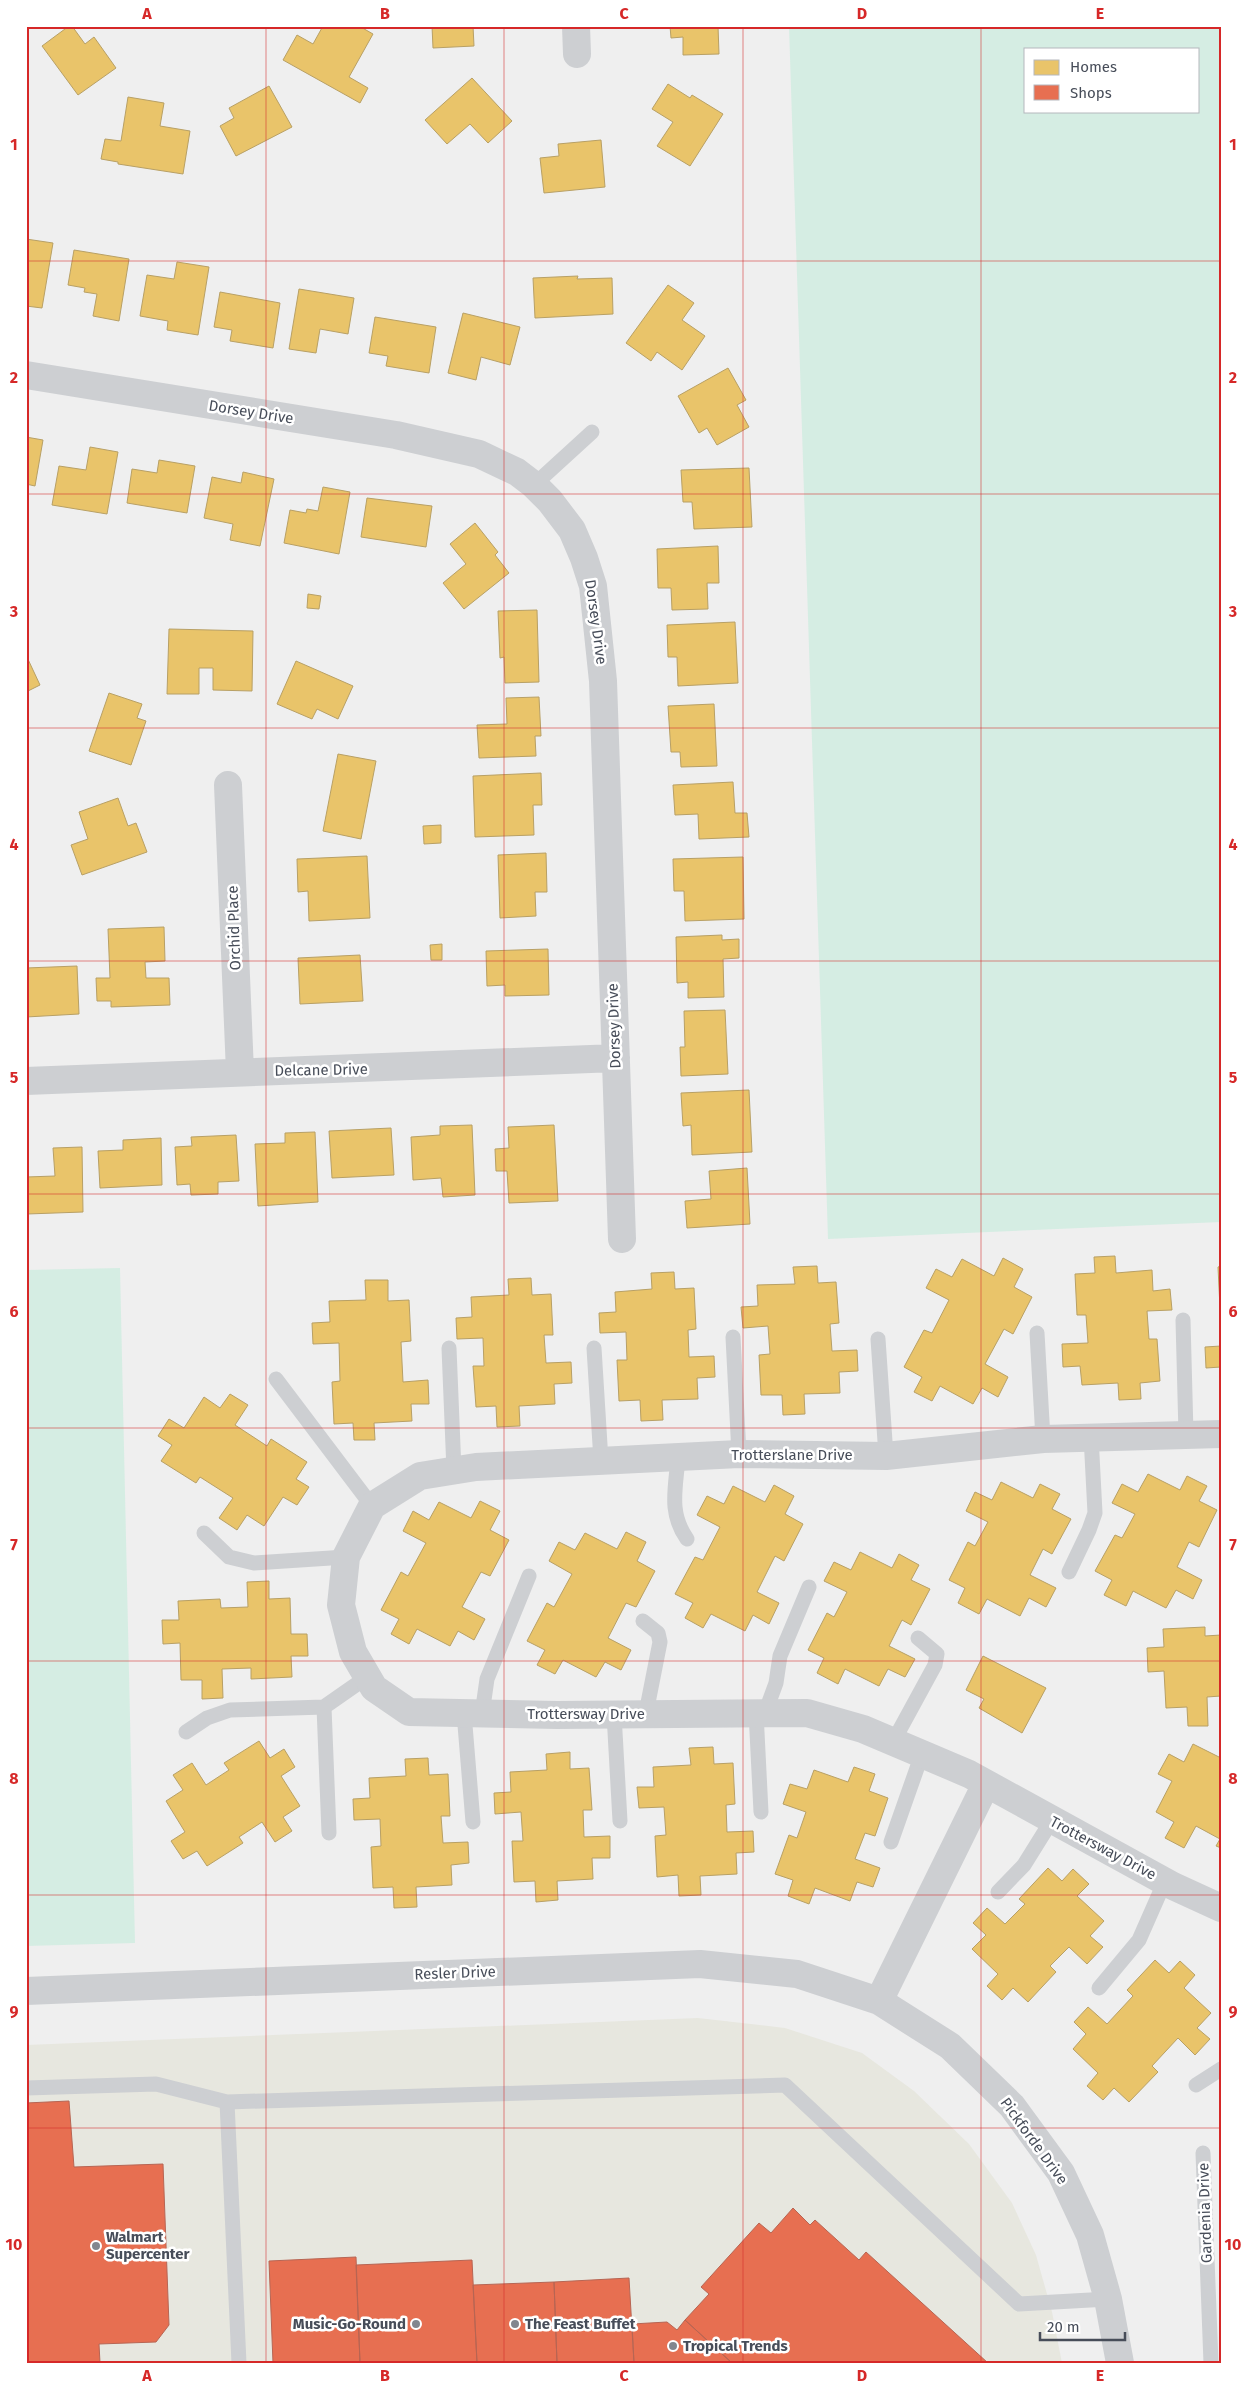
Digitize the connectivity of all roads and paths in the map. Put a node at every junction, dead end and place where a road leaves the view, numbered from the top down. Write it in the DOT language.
graph roads {
  1 [pos="576,26"];
  2 [pos="577,54"];
  3 [pos="26,376"];
  4 [pos="592,432"];
  5 [pos="534,486"];
  6 [pos="228,785"];
  7 [pos="616,1058"];
  8 [pos="240,1072"];
  9 [pos="26,1081"];
  10 [pos="622,1239"];
  11 [pos="1183,1320"];
  12 [pos="1037,1333"];
  13 [pos="733,1336"];
  14 [pos="878,1339"];
  15 [pos="449,1348"];
  16 [pos="594,1348"];
  17 [pos="276,1379"];
  18 [pos="1186,1434"];
  19 [pos="1221,1434"];
  20 [pos="1091,1436"];
  21 [pos="1043,1439"];
  22 [pos="739,1454"];
  23 [pos="886,1456"];
  24 [pos="678,1457"];
  25 [pos="601,1461"];
  26 [pos="454,1471"];
  27 [pos="372,1506"];
  28 [pos="204,1532"];
  29 [pos="686,1539"];
  30 [pos="346,1557"];
  31 [pos="1068,1572"];
  32 [pos="529,1576"];
  33 [pos="809,1586"];
  34 [pos="643,1621"];
  35 [pos="918,1638"];
  36 [pos="367,1677"];
  37 [pos="324,1708"];
  38 [pos="761,1712"];
  39 [pos="473,1713"];
  40 [pos="614,1714"];
  41 [pos="646,1714"];
  42 [pos="186,1732"];
  43 [pos="893,1742"];
  44 [pos="922,1754"];
  45 [pos="986,1784"];
  46 [pos="761,1812"];
  47 [pos="1052,1820"];
  48 [pos="620,1821"];
  49 [pos="473,1822"];
  50 [pos="329,1833"];
  51 [pos="891,1842"];
  52 [pos="1165,1881"];
  53 [pos="998,1892"];
  54 [pos="1221,1908"];
  55 [pos="1099,1988"];
  56 [pos="26,1991"];
  57 [pos="879,2001"];
  58 [pos="1221,2069"];
  59 [pos="1196,2085"];
  60 [pos="26,2088"];
  61 [pos="227,2102"];
  62 [pos="1203,2153"];
  63 [pos="1108,2299"];
  64 [pos="239,2363"];
  65 [pos="1120,2363"];
  66 [pos="1211,2363"];
  1 -- 2 [label="street"];
  3 -- 5 [label="street, Dorsey Drive"];
  4 -- 5 [label="lane"];
  5 -- 7 [label="street, Dorsey Drive"];
  6 -- 8 [label="street, Orchid Place"];
  7 -- 8 [label="street, Delcane Drive"];
  7 -- 10 [label="street, Dorsey Drive"];
  8 -- 9 [label="street, Delcane Drive"];
  11 -- 18 [label="lane"];
  12 -- 21 [label="lane"];
  13 -- 22 [label="lane"];
  14 -- 23 [label="lane"];
  15 -- 26 [label="lane"];
  16 -- 25 [label="lane"];
  17 -- 27 [label="lane"];
  18 -- 19 [label="street, Trotterslane Drive"];
  18 -- 20 [label="street, Trotterslane Drive"];
  20 -- 21 [label="street, Trotterslane Drive"];
  20 -- 31 [label="lane"];
  21 -- 23 [label="street, Trotterslane Drive"];
  22 -- 23 [label="street, Trotterslane Drive"];
  22 -- 24 [label="street, Trotterslane Drive"];
  24 -- 25 [label="street, Trotterslane Drive"];
  24 -- 29 [label="lane"];
  25 -- 26 [label="street, Trotterslane Drive"];
  26 -- 27 [label="street, Trotterslane Drive"];
  27 -- 30 [label="street, Trottersway Drive"];
  28 -- 30 [label="lane"];
  30 -- 36 [label="street, Trottersway Drive"];
  32 -- 39 [label="lane"];
  33 -- 38 [label="lane"];
  34 -- 41 [label="lane"];
  35 -- 43 [label="lane"];
  36 -- 37 [label="lane"];
  36 -- 39 [label="street, Trottersway Drive"];
  37 -- 42 [label="lane"];
  37 -- 50 [label="lane"];
  38 -- 41 [label="street, Trottersway Drive"];
  38 -- 43 [label="street, Trottersway Drive"];
  38 -- 46 [label="lane"];
  39 -- 40 [label="street, Trottersway Drive"];
  39 -- 49 [label="lane"];
  40 -- 41 [label="street, Trottersway Drive"];
  40 -- 48 [label="lane"];
  43 -- 44 [label="street, Trottersway Drive"];
  44 -- 45 [label="street, Trottersway Drive"];
  44 -- 51 [label="lane"];
  45 -- 47 [label="street, Trottersway Drive"];
  45 -- 57 [label="street"];
  47 -- 52 [label="street, Trottersway Drive"];
  47 -- 53 [label="lane"];
  52 -- 54 [label="street, Trottersway Drive"];
  52 -- 55 [label="lane"];
  56 -- 57 [label="street, Resler Drive"];
  57 -- 63 [label="street, Pickforde Drive"];
  58 -- 59 [label="lane"];
  60 -- 61 [label="lane"];
  61 -- 63 [label="lane"];
  61 -- 64 [label="lane"];
  62 -- 66 [label="lane, Gardenia Drive"];
  63 -- 65 [label="street, Pickforde Drive"];
}
